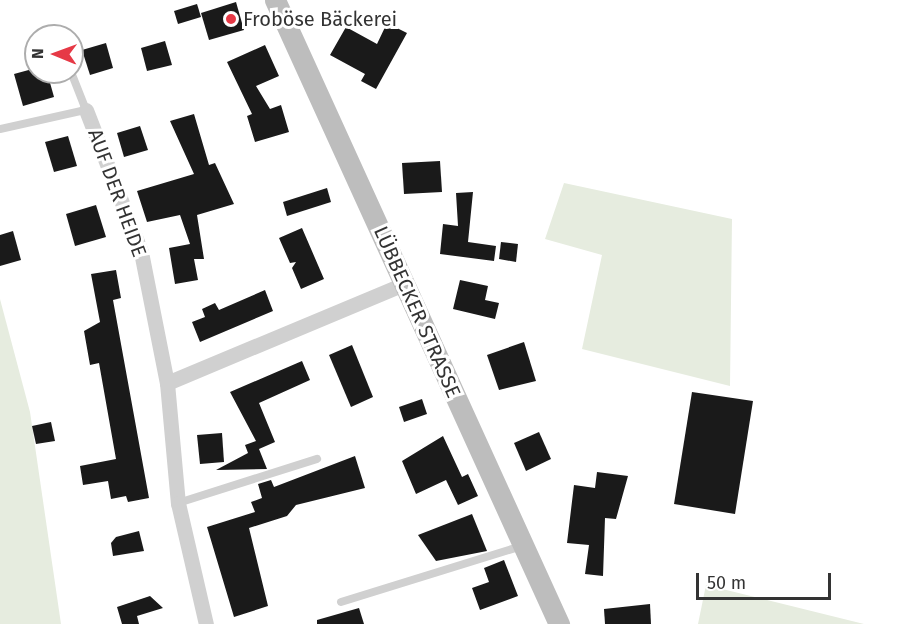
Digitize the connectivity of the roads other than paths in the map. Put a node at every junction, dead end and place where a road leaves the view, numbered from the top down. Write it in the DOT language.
graph roads {
  1 [pos="275,0"];
  2 [pos="75,84"];
  3 [pos="86,110"];
  4 [pos="0,129"];
  5 [pos="404,284"];
  6 [pos="167,383"];
  7 [pos="317,459"];
  8 [pos="178,503"];
  9 [pos="523,546"];
  10 [pos="341,602"];
  11 [pos="206,624"];
  12 [pos="559,624"];
  1 -- 5 [label="main road, LÜBBECKER STRASSE"];
  2 -- 3 [label="lane"];
  3 -- 4 [label="lane"];
  3 -- 6 [label="street, AUF DER HEIDE"];
  5 -- 6 [label="street"];
  5 -- 9 [label="main road, LÜBBECKER STRASSE"];
  6 -- 8 [label="street, AUF DER HEIDE"];
  7 -- 8 [label="lane"];
  8 -- 11 [label="street, AUF DER HEIDE"];
  9 -- 10 [label="lane"];
  9 -- 12 [label="main road, LÜBBECKER STRASSE"];
}
